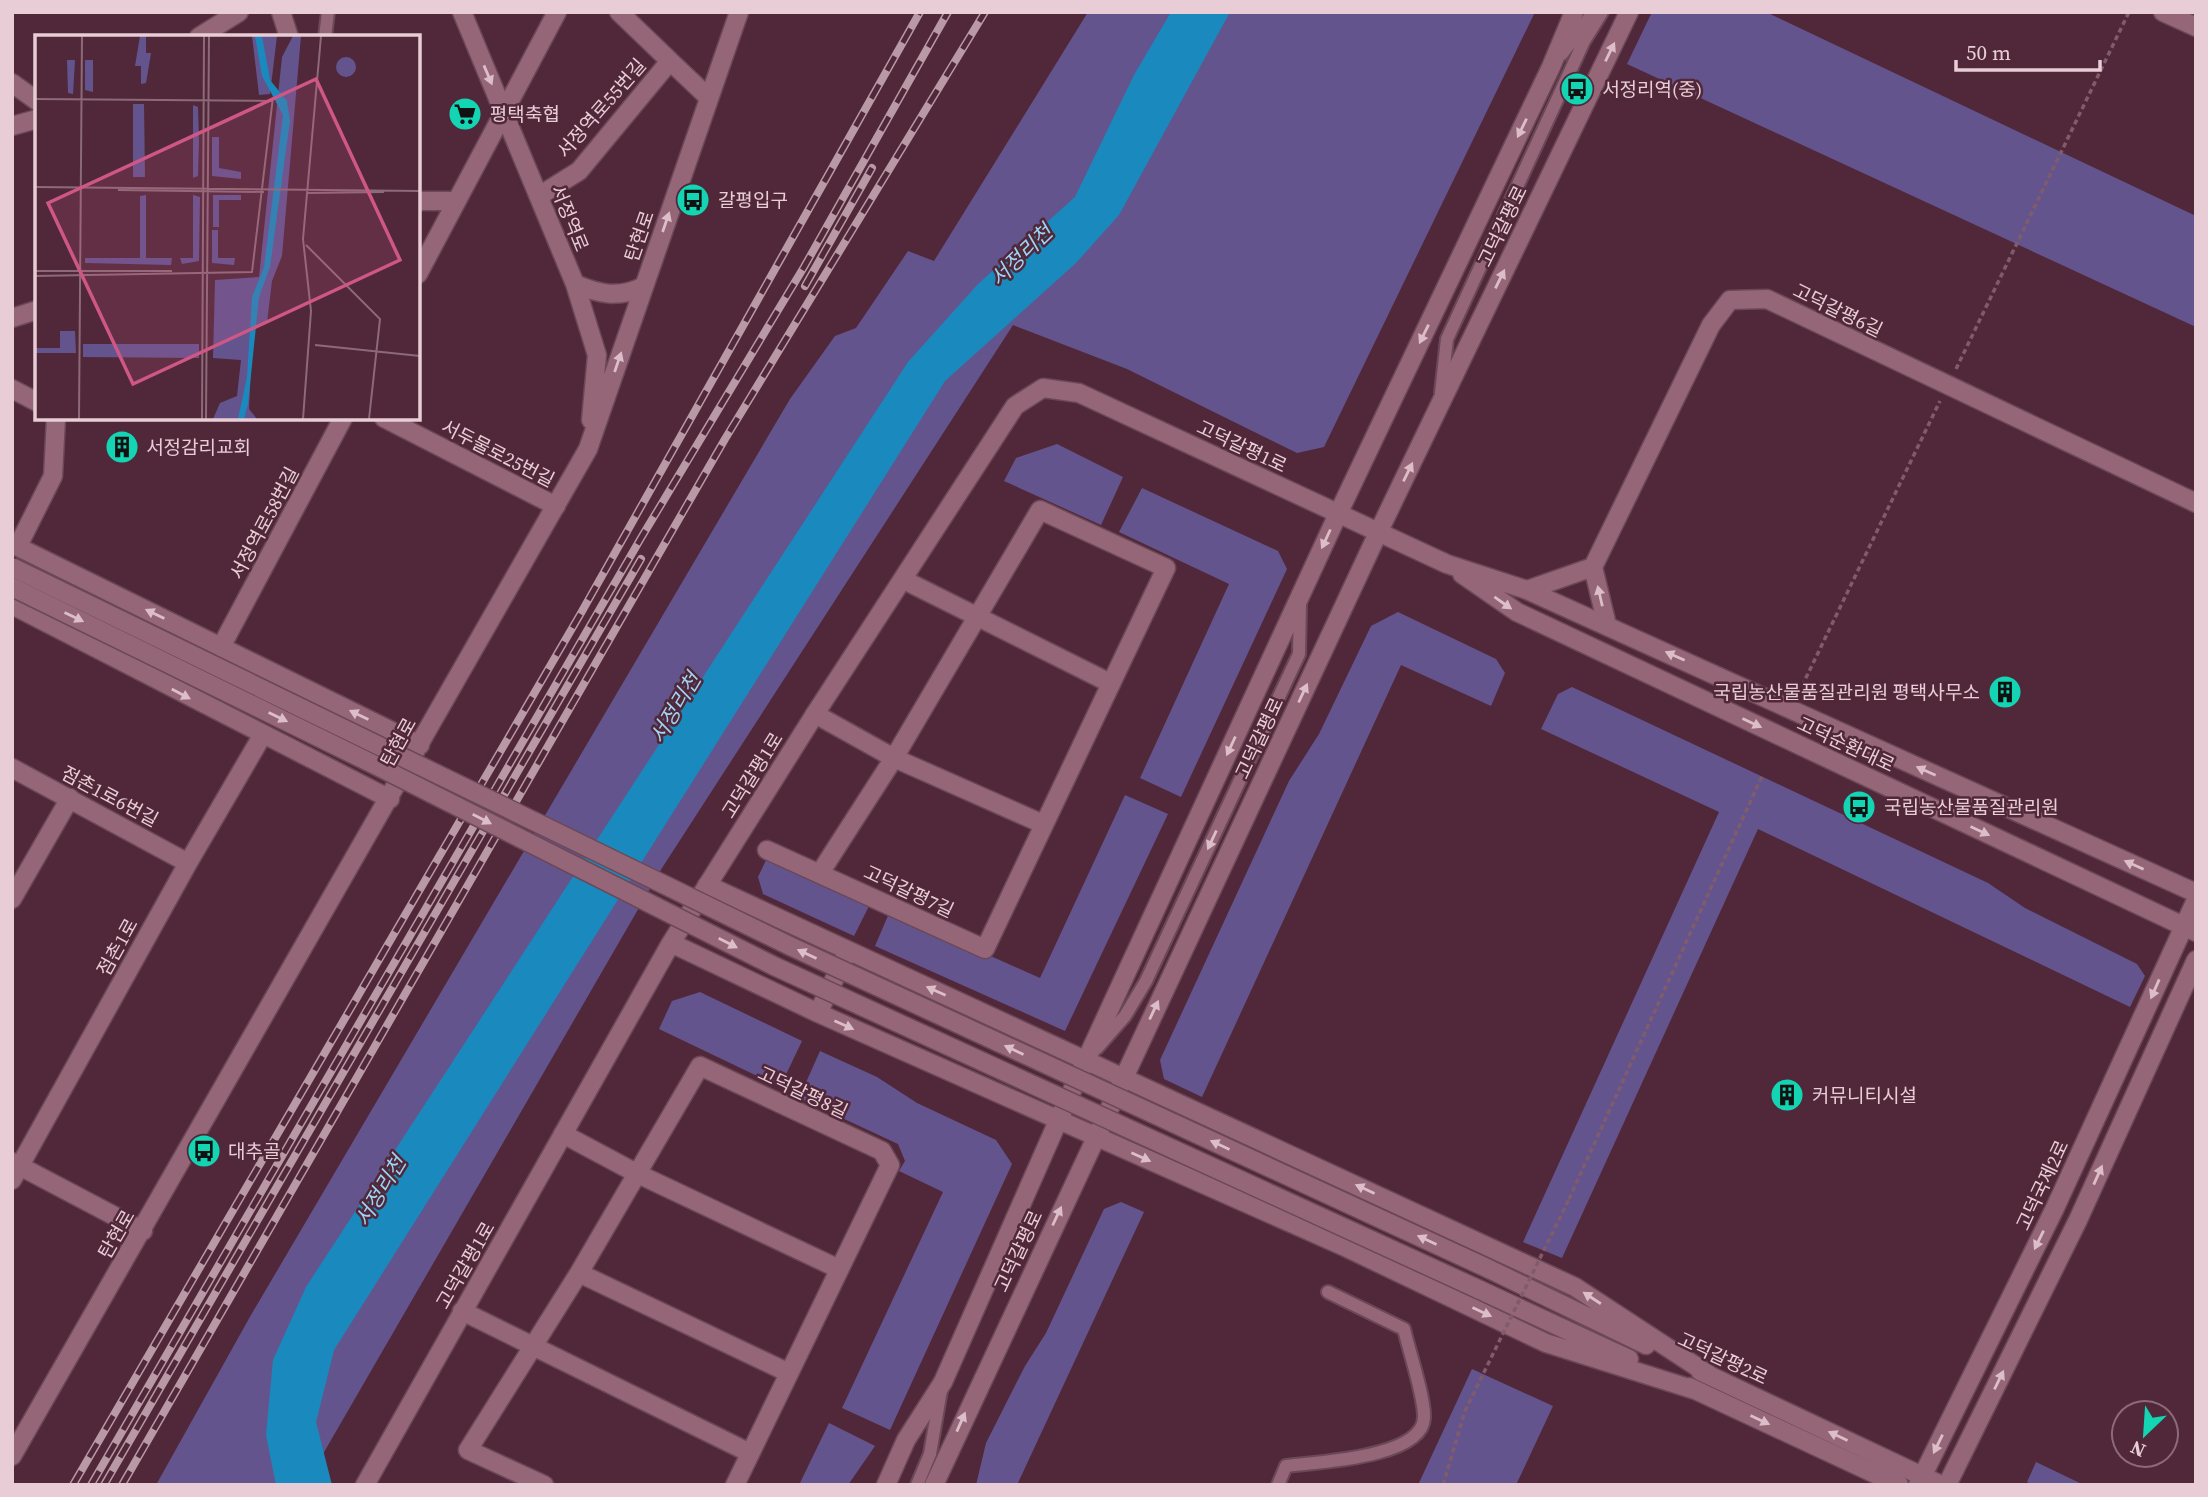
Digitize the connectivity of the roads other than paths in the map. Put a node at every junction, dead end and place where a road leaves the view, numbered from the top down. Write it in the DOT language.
graph roads {
  1 [pos="239,12"];
  2 [pos="281,12"];
  3 [pos="328,12"];
  4 [pos="462,12"];
  5 [pos="557,12"];
  6 [pos="618,12"];
  7 [pos="740,12"];
  8 [pos="1574,12"];
  9 [pos="1594,12"];
  10 [pos="1602,12"];
  11 [pos="1629,12"];
  12 [pos="2163,12"];
  13 [pos="2196,27"];
  14 [pos="202,35"];
  15 [pos="288,35"];
  16 [pos="325,35"];
  17 [pos="670,61"];
  18 [pos="1551,67"];
  19 [pos="12,83"];
  20 [pos="708,97"];
  21 [pos="35,100"];
  22 [pos="505,115"];
  23 [pos="35,119"];
  24 [pos="12,125"];
  25 [pos="539,196"];
  26 [pos="420,201"];
  27 [pos="456,201"];
  28 [pos="420,270"];
  29 [pos="575,284"];
  30 [pos="644,286"];
  31 [pos="35,311"];
  32 [pos="12,318"];
  33 [pos="12,388"];
  34 [pos="35,401"];
  35 [pos="1440,407"];
  36 [pos="56,420"];
  37 [pos="342,420"];
  38 [pos="388,420"];
  39 [pos="588,449"];
  40 [pos="2196,503"];
  41 [pos="556,506"];
  42 [pos="1338,514"];
  43 [pos="1378,533"];
  44 [pos="15,545"];
  45 [pos="1447,564"];
  46 [pos="12,567"];
  47 [pos="1593,567"];
  48 [pos="904,580"];
  49 [pos="12,587"];
  50 [pos="1527,590"];
  51 [pos="12,605"];
  52 [pos="977,619"];
  53 [pos="1606,625"];
  54 [pos="221,647"];
  55 [pos="1110,683"];
  56 [pos="815,715"];
  57 [pos="262,736"];
  58 [pos="420,745"];
  59 [pos="894,758"];
  60 [pos="12,768"];
  61 [pos="70,798"];
  62 [pos="390,799"];
  63 [pos="1043,824"];
  64 [pos="767,850"];
  65 [pos="188,863"];
  66 [pos="820,873"];
  67 [pos="707,885"];
  68 [pos="2196,893"];
  69 [pos="12,899"];
  70 [pos="2196,900"];
  71 [pos="2189,929"];
  72 [pos="671,943"];
  73 [pos="847,952"];
  74 [pos="2196,960"];
  75 [pos="818,1013"];
  76 [pos="1087,1059"];
  77 [pos="1123,1076"];
  78 [pos="1058,1121"];
  79 [pos="563,1134"];
  80 [pos="1094,1137"];
  81 [pos="15,1169"];
  82 [pos="636,1173"];
  83 [pos="2055,1208"];
  84 [pos="2078,1220"];
  85 [pos="142,1231"];
  86 [pos="839,1269"];
  87 [pos="579,1273"];
  88 [pos="1328,1292"];
  89 [pos="463,1311"];
  90 [pos="531,1347"];
  91 [pos="789,1373"];
  92 [pos="1711,1376"];
  93 [pos="943,1382"];
  94 [pos="1698,1391"];
  95 [pos="750,1453"];
  96 [pos="12,1456"];
  97 [pos="1920,1480"];
  98 [pos="367,1484"];
  99 [pos="544,1485"];
  100 [pos="735,1485"];
  101 [pos="886,1485"];
  102 [pos="917,1485"];
  103 [pos="934,1485"];
  104 [pos="1278,1485"];
  105 [pos="1899,1485"];
  106 [pos="1941,1485"];
  107 [pos="1947,1485"];
  1 -- 14 [label="street"];
  2 -- 15 [label="street"];
  3 -- 16 [label="lane"];
  4 -- 22 [label="street, 서정역로, one-way"];
  5 -- 22 [label="street"];
  6 -- 17 [label="street, 서정역로55번길"];
  7 -- 20 [label="street, 탄현로"];
  8 -- 18 [label="street, 고덕갈평로"];
  9 -- 18 [label="lane"];
  10 -- 35 [label="lane"];
  35 -- 11 [label="street, 고덕갈평로, one-way"];
  12 -- 13 [label="street"];
  17 -- 20 [label="street"];
  17 -- 25 [label="street, 서정역로55번길"];
  18 -- 42 [label="street, 고덕갈평로, one-way"];
  19 -- 21 [label="street"];
  30 -- 20 [label="street, 탄현로, one-way"];
  22 -- 25 [label="street, 서정역로"];
  22 -- 27 [label="street"];
  23 -- 24 [label="street"];
  25 -- 29 [label="street, 서정역로"];
  26 -- 27 [label="street"];
  27 -- 28 [label="street"];
  29 -- 30 [label="street"];
  29 -- 39 [label="street, 서정역로"];
  39 -- 30 [label="street, 탄현로, one-way"];
  31 -- 32 [label="street"];
  33 -- 34 [label="street"];
  43 -- 35 [label="street, 고덕갈평로, one-way"];
  36 -- 44 [label="street"];
  37 -- 54 [label="street, 서정역로58번길"];
  38 -- 41 [label="street, 서두물로25번길"];
  39 -- 41 [label="street, 탄현로"];
  40 -- 47 [label="street, 고덕갈평6길"];
  41 -- 58 [label="street, 탄현로"];
  42 -- 43 [label="street, 고덕순환대로"];
  42 -- 48 [label="street, 고덕갈평1로"];
  42 -- 76 [label="street, 고덕갈평로, one-way"];
  43 -- 45 [label="street, 고덕순환대로"];
  77 -- 43 [label="street, 고덕갈평로, one-way"];
  54 -- 44 [label="street, one-way"];
  45 -- 50 [label="street, 고덕순환대로"];
  45 -- 71 [label="street, 고덕순환대로, one-way"];
  92 -- 46 [label="street, 고덕갈평2로, one-way, bridge"];
  47 -- 50 [label="street"];
  53 -- 47 [label="street, one-way"];
  48 -- 52 [label="street"];
  48 -- 56 [label="street, 고덕갈평1로"];
  49 -- 94 [label="street, one-way, bridge"];
  50 -- 53 [label="street, 고덕순환대로"];
  51 -- 57 [label="street, one-way"];
  52 -- 55 [label="street"];
  52 -- 55 [label="street, 고덕갈평7길"];
  52 -- 59 [label="street, 고덕갈평7길"];
  68 -- 53 [label="street, 고덕순환대로, one-way"];
  58 -- 54 [label="street, one-way"];
  55 -- 63 [label="street, 고덕갈평7길"];
  56 -- 59 [label="street"];
  56 -- 67 [label="street, 고덕갈평1로"];
  57 -- 62 [label="street"];
  57 -- 65 [label="street, 점촌1로"];
  58 -- 62 [label="street, 탄현로"];
  59 -- 63 [label="street"];
  59 -- 66 [label="street, 고덕갈평7길"];
  60 -- 61 [label="street, 점촌1로6번길"];
  61 -- 65 [label="street, 점촌1로6번길"];
  61 -- 69 [label="street"];
  62 -- 85 [label="street, 탄현로"];
  63 -- 66 [label="street, 고덕갈평7길"];
  64 -- 66 [label="street"];
  65 -- 81 [label="street, 점촌1로"];
  67 -- 72 [label="street, 고덕갈평1로"];
  67 -- 73 [label="street"];
  70 -- 71 [label="street, 고덕국제2로"];
  71 -- 83 [label="street, 고덕국제2로, one-way"];
  72 -- 75 [label="street"];
  72 -- 79 [label="street, 고덕갈평1로"];
  73 -- 75 [label="street"];
  76 -- 73 [label="street, one-way"];
  84 -- 74 [label="street, one-way"];
  75 -- 78 [label="street, one-way"];
  76 -- 77 [label="street"];
  76 -- 78 [label="street, 고덕갈평로"];
  77 -- 80 [label="street, 고덕갈평로"];
  92 -- 77 [label="street, one-way"];
  78 -- 80 [label="street"];
  78 -- 93 [label="street, 고덕갈평로"];
  79 -- 82 [label="street"];
  79 -- 89 [label="street, 고덕갈평1로"];
  80 -- 94 [label="street, one-way"];
  103 -- 80 [label="street, 고덕갈평로, one-way"];
  81 -- 85 [label="street"];
  82 -- 86 [label="street"];
  82 -- 86 [label="street, 고덕갈평8길"];
  82 -- 87 [label="street, 고덕갈평8길"];
  83 -- 84 [label="lane"];
  83 -- 97 [label="street, 고덕국제2로, one-way"];
  107 -- 84 [label="street, one-way"];
  85 -- 96 [label="street, 탄현로"];
  86 -- 91 [label="street, 고덕갈평8길"];
  87 -- 90 [label="street, 고덕갈평8길"];
  87 -- 91 [label="street"];
  88 -- 104 [label="lane"];
  89 -- 90 [label="street"];
  89 -- 98 [label="street, 고덕갈평1로"];
  90 -- 95 [label="street"];
  90 -- 99 [label="street, 고덕갈평8길"];
  91 -- 95 [label="street, 고덕갈평8길"];
  97 -- 92 [label="street, 고덕갈평2로, one-way"];
  93 -- 101 [label="street, 고덕갈평로"];
  93 -- 102 [label="lane"];
  94 -- 105 [label="street, one-way"];
  95 -- 100 [label="street, 고덕갈평8길"];
  97 -- 106 [label="street, 고덕갈평2로"];
}
